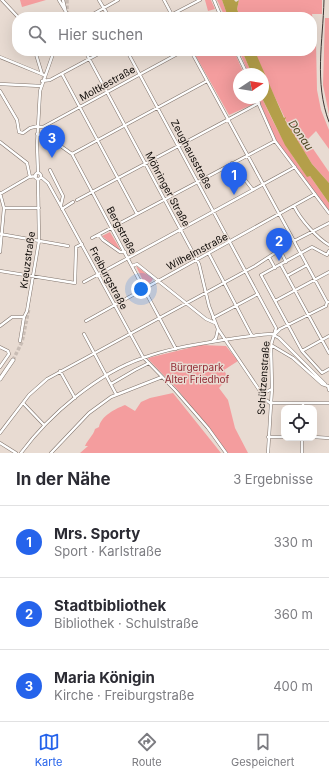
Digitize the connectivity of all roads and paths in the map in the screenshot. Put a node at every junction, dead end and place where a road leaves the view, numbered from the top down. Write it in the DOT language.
graph roads {
  1 [pos="2,0"];
  2 [pos="59,0"];
  3 [pos="63,0"];
  4 [pos="99,0"];
  5 [pos="118,0"];
  6 [pos="164,0"];
  7 [pos="200,0"];
  8 [pos="214,0"];
  9 [pos="104,8"];
  10 [pos="65,9"];
  11 [pos="13,12"];
  12 [pos="66,12"];
  13 [pos="97,12"];
  14 [pos="106,12"];
  15 [pos="170,12"];
  16 [pos="179,12"];
  17 [pos="219,12"];
  18 [pos="37,56"];
  19 [pos="52,56"];
  20 [pos="88,56"];
  21 [pos="95,56"];
  22 [pos="130,56"];
  23 [pos="174,56"];
  24 [pos="194,56"];
  25 [pos="238,56"];
  26 [pos="0,57"];
  27 [pos="90,59"];
  28 [pos="244,68"];
  29 [pos="43,74"];
  30 [pos="62,74"];
  31 [pos="140,74"];
  32 [pos="42,81"];
  33 [pos="207,81"];
  34 [pos="0,84"];
  35 [pos="41,86"];
  36 [pos="0,91"];
  37 [pos="108,92"];
  38 [pos="256,104"];
  39 [pos="258,104"];
  40 [pos="79,108"];
  41 [pos="158,108"];
  42 [pos="228,119"];
  43 [pos="125,125"];
  44 [pos="38,127"];
  45 [pos="38,134"];
  46 [pos="97,140"];
  47 [pos="275,141"];
  48 [pos="0,142"];
  49 [pos="178,145"];
  50 [pos="72,154"];
  51 [pos="248,155"];
  52 [pos="232,163"];
  53 [pos="146,164"];
  54 [pos="295,167"];
  55 [pos="50,170"];
  56 [pos="38,173"];
  57 [pos="30,176"];
  58 [pos="36,176"];
  59 [pos="40,178"];
  60 [pos="118,179"];
  61 [pos="198,181"];
  62 [pos="264,184"];
  63 [pos="253,190"];
  64 [pos="92,192"];
  65 [pos="0,194"];
  66 [pos="315,194"];
  67 [pos="164,199"];
  68 [pos="77,200"];
  69 [pos="73,202"];
  70 [pos="60,205"];
  71 [pos="294,206"];
  72 [pos="4,208"];
  73 [pos="39,208"];
  74 [pos="62,209"];
  75 [pos="214,212"];
  76 [pos="329,213"];
  77 [pos="137,214"];
  78 [pos="280,214"];
  79 [pos="329,223"];
  80 [pos="112,228"];
  81 [pos="180,229"];
  82 [pos="314,231"];
  83 [pos="1,234"];
  84 [pos="99,235"];
  85 [pos="92,238"];
  86 [pos="39,241"];
  87 [pos="294,241"];
  88 [pos="231,242"];
  89 [pos="82,244"];
  90 [pos="329,245"];
  91 [pos="68,246"];
  92 [pos="284,247"];
  93 [pos="280,250"];
  94 [pos="329,251"];
  95 [pos="0,252"];
  96 [pos="125,252"];
  97 [pos="301,253"];
  98 [pos="209,254"];
  99 [pos="327,255"];
  100 [pos="269,257"];
  101 [pos="128,258"];
  102 [pos="329,258"];
  103 [pos="197,260"];
  104 [pos="286,262"];
  105 [pos="281,265"];
  106 [pos="307,265"];
  107 [pos="132,266"];
  108 [pos="275,268"];
  109 [pos="246,270"];
  110 [pos="0,271"];
  111 [pos="329,272"];
  112 [pos="99,275"];
  113 [pos="33,276"];
  114 [pos="288,276"];
  115 [pos="315,279"];
  116 [pos="157,281"];
  117 [pos="84,282"];
  118 [pos="223,282"];
  119 [pos="144,288"];
  120 [pos="295,290"];
  121 [pos="205,292"];
  122 [pos="258,294"];
  123 [pos="275,300"];
  124 [pos="328,302"];
  125 [pos="186,303"];
  126 [pos="114,304"];
  127 [pos="237,306"];
  128 [pos="327,306"];
  129 [pos="211,313"];
  130 [pos="308,315"];
  131 [pos="24,317"];
  132 [pos="160,317"];
  133 [pos="213,318"];
  134 [pos="206,320"];
  135 [pos="86,321"];
  136 [pos="215,322"];
  137 [pos="0,326"];
  138 [pos="288,326"];
  139 [pos="276,328"];
  140 [pos="218,329"];
  141 [pos="129,333"];
  142 [pos="84,334"];
  143 [pos="274,335"];
  144 [pos="252,336"];
  145 [pos="329,336"];
  146 [pos="225,340"];
  147 [pos="322,340"];
  148 [pos="20,341"];
  149 [pos="212,342"];
  150 [pos="271,345"];
  151 [pos="0,347"];
  152 [pos="176,349"];
  153 [pos="302,351"];
  154 [pos="94,352"];
  155 [pos="329,353"];
  156 [pos="143,357"];
  157 [pos="13,360"];
  158 [pos="149,363"];
  159 [pos="0,367"];
  160 [pos="329,369"];
  161 [pos="60,371"];
  162 [pos="107,376"];
  163 [pos="162,377"];
  164 [pos="0,379"];
  165 [pos="111,384"];
  166 [pos="327,384"];
  167 [pos="272,388"];
  168 [pos="329,390"];
  169 [pos="259,391"];
  170 [pos="116,394"];
  171 [pos="75,398"];
  172 [pos="266,400"];
  173 [pos="23,403"];
  174 [pos="270,403"];
  175 [pos="303,403"];
  176 [pos="329,403"];
  177 [pos="270,412"];
  178 [pos="44,425"];
  179 [pos="0,433"];
  180 [pos="268,437"];
  181 [pos="281,437"];
  182 [pos="317,437"];
  183 [pos="329,438"];
  184 [pos="302,441"];
  185 [pos="0,443"];
  186 [pos="16,453"];
  187 [pos="21,453"];
  188 [pos="50,453"];
  189 [pos="226,453"];
  190 [pos="268,453"];
  191 [pos="302,453"];
  1 -- 11 [label="street"];
  2 -- 10 [label="street"];
  3 -- 10 [label="street"];
  4 -- 9 [label="street"];
  5 -- 9 [label="street"];
  6 -- 15 [label="street"];
  7 -- 16 [label="street"];
  8 -- 17 [label="street"];
  9 -- 13 [label="street"];
  9 -- 14 [label="street"];
  10 -- 12 [label="street"];
  18 -- 29 [label="street"];
  19 -- 29 [label="street"];
  20 -- 27 [label="street, Möhringer Straße"];
  21 -- 27 [label="street"];
  22 -- 31 [label="street, Zeughausstraße"];
  23 -- 31 [label="street, Moltkestraße"];
  24 -- 33 [label="street"];
  25 -- 28 [label="street"];
  26 -- 29 [label="street"];
  27 -- 30 [label="street"];
  27 -- 37 [label="street, Möhringer Straße"];
  29 -- 32 [label="street"];
  30 -- 32 [label="street"];
  30 -- 40 [label="street"];
  31 -- 37 [label="street, Moltkestraße"];
  31 -- 41 [label="street, Zeughausstraße"];
  32 -- 35 [label="street"];
  33 -- 41 [label="street"];
  33 -- 42 [label="street"];
  34 -- 35 [label="street"];
  35 -- 44 [label="street"];
  36 -- 44 [label="street, Moltkestraße"];
  37 -- 40 [label="street, Moltkestraße"];
  37 -- 43 [label="street, Möhringer Straße"];
  38 -- 42 [label="street"];
  39 -- 47 [label="street"];
  40 -- 44 [label="street, Moltkestraße"];
  40 -- 46 [label="street"];
  41 -- 43 [label="street"];
  41 -- 49 [label="street, Zeughausstraße"];
  42 -- 49 [label="street"];
  42 -- 51 [label="street"];
  43 -- 46 [label="street"];
  43 -- 53 [label="street, Möhringer Straße"];
  44 -- 45 [label="street"];
  45 -- 50 [label="street, Bergstraße"];
  45 -- 56 [label="street"];
  46 -- 50 [label="street"];
  46 -- 60 [label="street"];
  47 -- 51 [label="street"];
  47 -- 54 [label="street"];
  48 -- 57 [label="street"];
  49 -- 53 [label="street"];
  49 -- 61 [label="street, Zeughausstraße"];
  50 -- 64 [label="street, Bergstraße"];
  51 -- 52 [label="street"];
  51 -- 62 [label="street"];
  52 -- 61 [label="street"];
  52 -- 63 [label="street"];
  53 -- 60 [label="street"];
  53 -- 67 [label="street, Möhringer Straße"];
  54 -- 62 [label="street"];
  54 -- 66 [label="street"];
  55 -- 70 [label="street, Freiburgstraße"];
  56 -- 58 [label="street"];
  56 -- 59 [label="street"];
  57 -- 58 [label="street"];
  57 -- 65 [label="street"];
  58 -- 59 [label="street"];
  59 -- 70 [label="street, Freiburgstraße"];
  59 -- 73 [label="street, Kreuzstraße"];
  60 -- 64 [label="street"];
  60 -- 77 [label="street"];
  61 -- 67 [label="street"];
  61 -- 75 [label="street, Zeughausstraße"];
  62 -- 63 [label="street"];
  62 -- 78 [label="street"];
  63 -- 75 [label="street"];
  64 -- 68 [label="street"];
  64 -- 80 [label="street, Bergstraße"];
  65 -- 72 [label="street"];
  66 -- 71 [label="street, Wilhelmstraße"];
  66 -- 76 [label="street"];
  67 -- 77 [label="street"];
  67 -- 81 [label="street, Möhringer Straße"];
  69 -- 74 [label="street"];
  70 -- 74 [label="street, Freiburgstraße"];
  71 -- 78 [label="street, Wilhelmstraße"];
  71 -- 82 [label="street"];
  72 -- 73 [label="street"];
  72 -- 83 [label="street"];
  73 -- 86 [label="street, Kreuzstraße"];
  74 -- 89 [label="street, Freiburgstraße"];
  75 -- 81 [label="street"];
  75 -- 88 [label="street, Zeughausstraße"];
  77 -- 80 [label="street"];
  78 -- 87 [label="street"];
  78 -- 88 [label="street, Wilhelmstraße"];
  79 -- 82 [label="street"];
  80 -- 84 [label="street"];
  80 -- 96 [label="street, Bergstraße"];
  81 -- 101 [label="street"];
  81 -- 103 [label="street, Möhringer Straße"];
  82 -- 87 [label="street"];
  82 -- 90 [label="street"];
  83 -- 86 [label="street"];
  83 -- 95 [label="street"];
  84 -- 85 [label="street"];
  84 -- 96 [label="street"];
  86 -- 91 [label="street"];
  86 -- 113 [label="street, Kreuzstraße"];
  87 -- 97 [label="street"];
  88 -- 98 [label="street, Wilhelmstraße"];
  88 -- 109 [label="street, Zeughausstraße"];
  89 -- 112 [label="street, Freiburgstraße"];
  89 -- 113 [label="street"];
  92 -- 93 [label="street"];
  93 -- 100 [label="street"];
  93 -- 104 [label="street"];
  94 -- 99 [label="street"];
  96 -- 101 [label="street, Bergstraße"];
  97 -- 99 [label="street"];
  97 -- 104 [label="street"];
  97 -- 106 [label="street"];
  98 -- 103 [label="street, Wilhelmstraße"];
  98 -- 118 [label="street"];
  99 -- 102 [label="street"];
  100 -- 108 [label="street"];
  100 -- 109 [label="street"];
  101 -- 107 [label="street, Bergstraße"];
  101 -- 112 [label="street"];
  103 -- 116 [label="street, Wilhelmstraße"];
  103 -- 121 [label="street, Möhringer Straße"];
  104 -- 105 [label="street"];
  105 -- 108 [label="street"];
  105 -- 114 [label="street"];
  106 -- 114 [label="street"];
  106 -- 115 [label="street"];
  107 -- 116 [label="street"];
  107 -- 119 [label="street, Bergstraße"];
  108 -- 123 [label="street"];
  109 -- 118 [label="street"];
  109 -- 122 [label="street, Zeughausstraße"];
  110 -- 113 [label="street"];
  111 -- 115 [label="street"];
  112 -- 117 [label="street"];
  112 -- 126 [label="street, Freiburgstraße"];
  113 -- 131 [label="street, Kreuzstraße"];
  114 -- 120 [label="street"];
  115 -- 120 [label="street"];
  115 -- 124 [label="street"];
  116 -- 119 [label="street, Wilhelmstraße"];
  116 -- 125 [label="street"];
  118 -- 121 [label="street"];
  118 -- 127 [label="street"];
  119 -- 126 [label="street, Wilhelmstraße"];
  119 -- 132 [label="street, Bergstraße"];
  120 -- 123 [label="street"];
  120 -- 130 [label="street"];
  121 -- 125 [label="street"];
  121 -- 129 [label="street, Möhringer Straße"];
  122 -- 127 [label="street"];
  122 -- 139 [label="street, Zeughausstraße"];
  123 -- 138 [label="street"];
  124 -- 128 [label="street"];
  125 -- 132 [label="street"];
  125 -- 134 [label="street"];
  126 -- 135 [label="street, Wilhelmstraße"];
  126 -- 141 [label="street, Freiburgstraße"];
  127 -- 133 [label="street"];
  127 -- 144 [label="street"];
  128 -- 130 [label="street"];
  129 -- 133 [label="street, Möhringer Straße"];
  129 -- 134 [label="street"];
  130 -- 138 [label="street"];
  130 -- 147 [label="street"];
  131 -- 137 [label="street"];
  131 -- 148 [label="street, Kreuzstraße"];
  132 -- 141 [label="street"];
  132 -- 152 [label="street, Bergstraße"];
  133 -- 136 [label="street, Möhringer Straße"];
  134 -- 136 [label="street"];
  136 -- 140 [label="street, Möhringer Straße"];
  138 -- 143 [label="street"];
  138 -- 153 [label="street"];
  139 -- 143 [label="street, Schützenstraße"];
  140 -- 146 [label="street, Möhringer Straße"];
  140 -- 149 [label="street"];
  141 -- 154 [label="street"];
  141 -- 156 [label="street, Freiburgstraße"];
  142 -- 154 [label="street"];
  143 -- 144 [label="street"];
  143 -- 150 [label="street, Schützenstraße"];
  143 -- 166 [label="street"];
  144 -- 146 [label="street"];
  145 -- 147 [label="street"];
  146 -- 149 [label="street"];
  146 -- 169 [label="street, Möhringer Straße"];
  147 -- 153 [label="street"];
  147 -- 155 [label="street"];
  149 -- 152 [label="street"];
  150 -- 166 [label="street"];
  150 -- 167 [label="street, Schützenstraße"];
  151 -- 159 [label="street"];
  152 -- 156 [label="street"];
  153 -- 160 [label="street"];
  154 -- 161 [label="street"];
  154 -- 162 [label="street"];
  156 -- 158 [label="street, Freiburgstraße"];
  156 -- 162 [label="street"];
  157 -- 164 [label="main road"];
  158 -- 163 [label="street, Freiburgstraße"];
  158 -- 165 [label="street"];
  161 -- 171 [label="street"];
  161 -- 173 [label="street"];
  162 -- 165 [label="street"];
  162 -- 171 [label="street"];
  163 -- 170 [label="street"];
  163 -- 189 [label="street, Freiburgstraße"];
  165 -- 170 [label="street"];
  166 -- 168 [label="street"];
  167 -- 169 [label="street"];
  167 -- 174 [label="street, Schützenstraße"];
  169 -- 172 [label="street, Möhringer Straße"];
  170 -- 188 [label="street"];
  171 -- 178 [label="street"];
  172 -- 174 [label="street"];
  172 -- 177 [label="street"];
  173 -- 178 [label="street"];
  173 -- 179 [label="street"];
  174 -- 175 [label="street"];
  174 -- 177 [label="street, Schützenstraße"];
  175 -- 176 [label="street"];
  177 -- 180 [label="street, Schützenstraße"];
  178 -- 187 [label="street"];
  180 -- 181 [label="street"];
  180 -- 190 [label="street, Schützenstraße"];
  182 -- 183 [label="street"];
  184 -- 191 [label="street"];
  185 -- 186 [label="street"];
}
